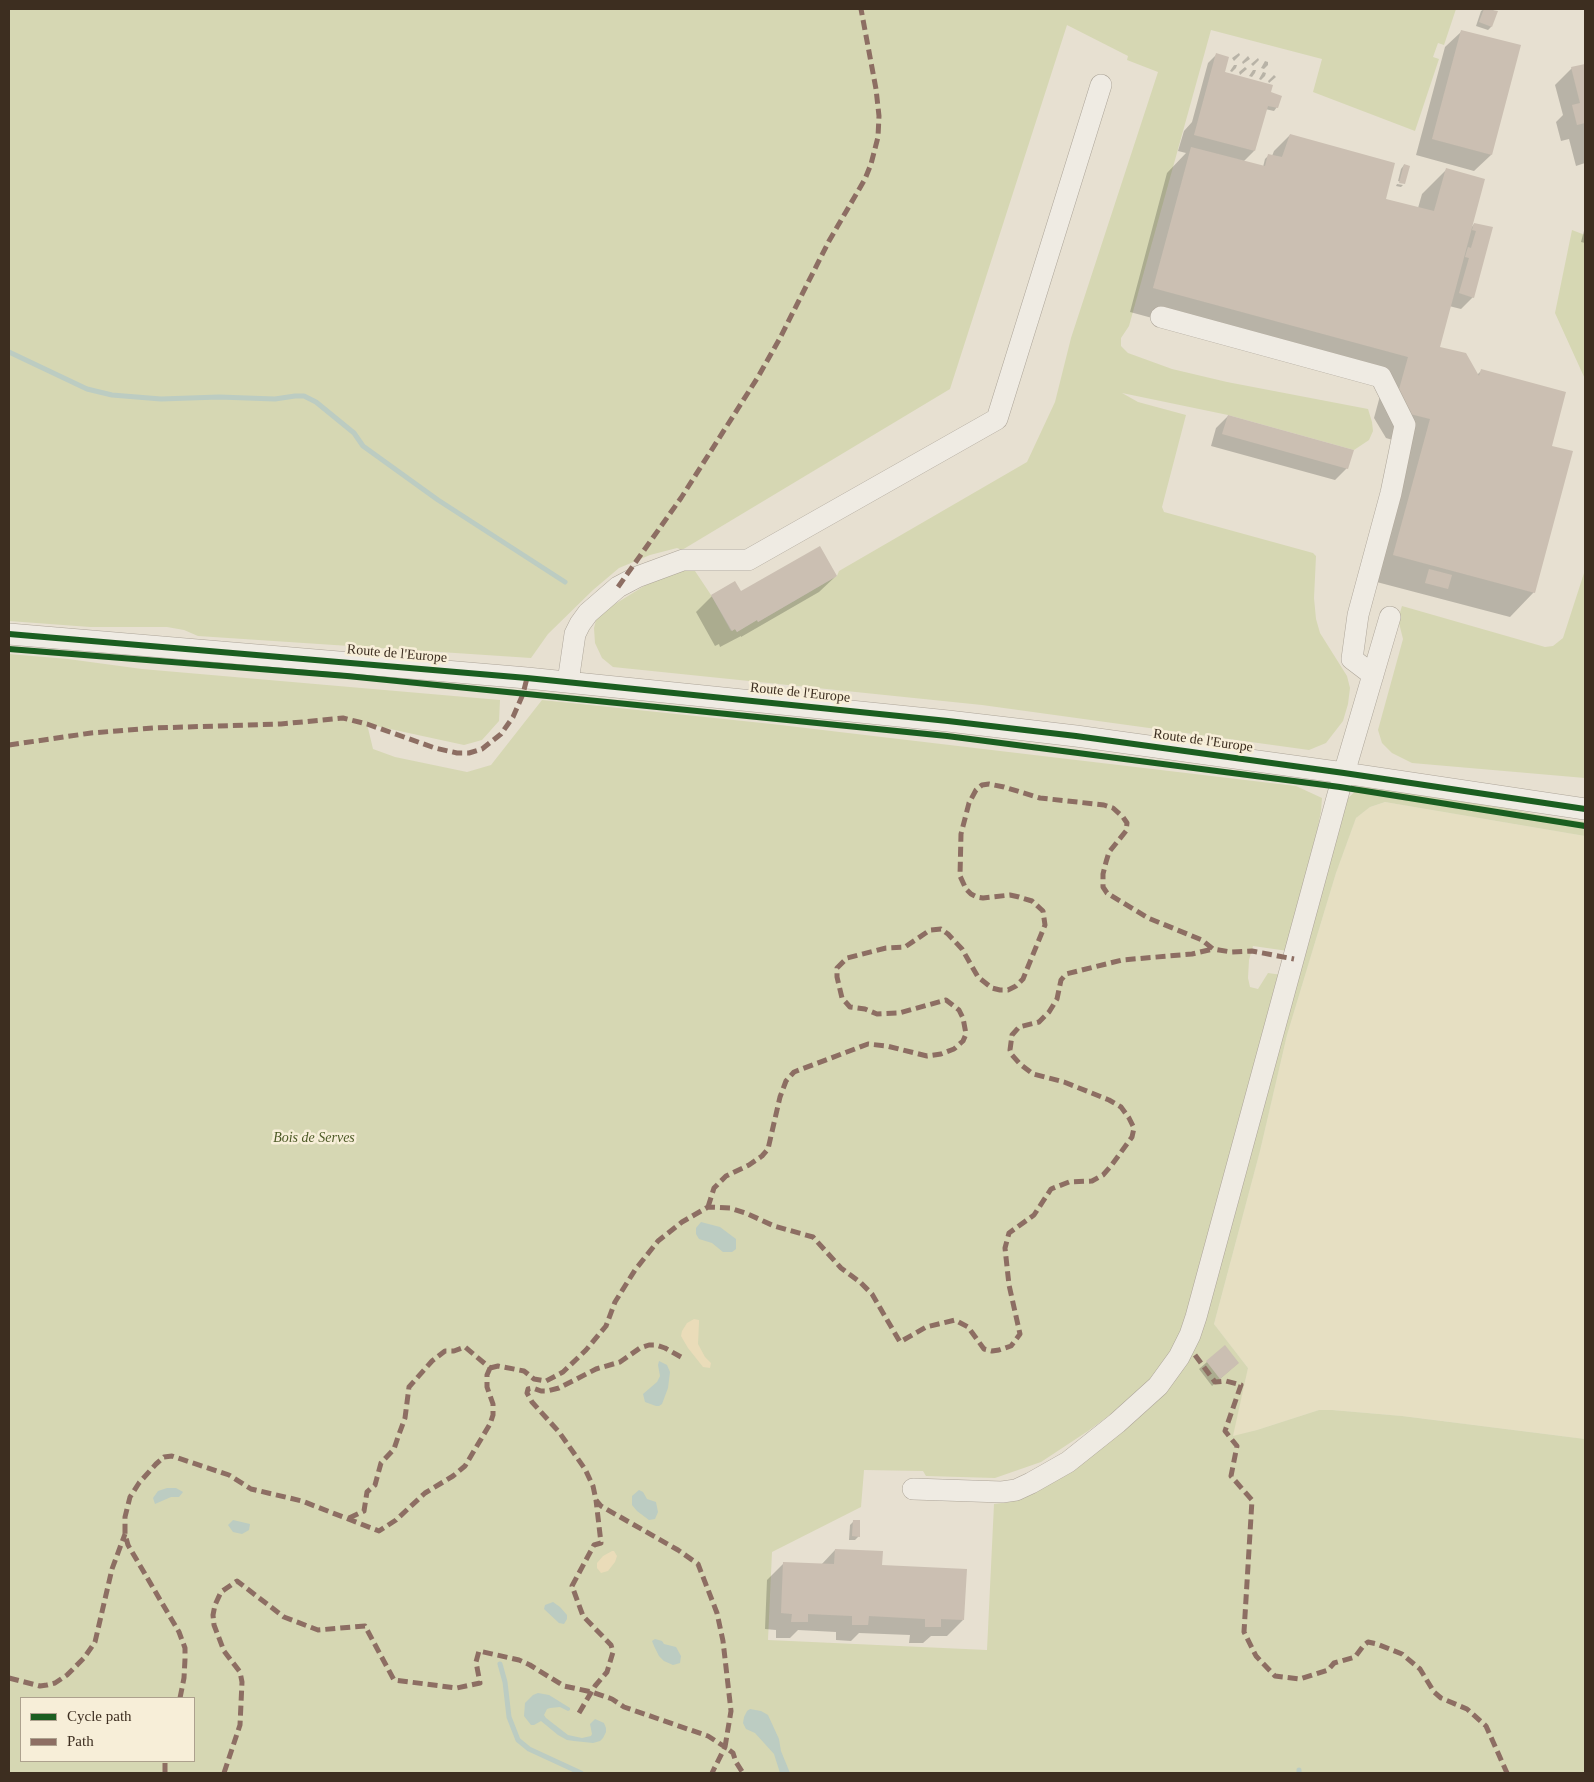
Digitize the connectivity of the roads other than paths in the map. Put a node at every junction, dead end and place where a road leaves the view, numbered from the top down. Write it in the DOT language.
graph roads {
  1 [pos="1101,85"];
  2 [pos="1161,317"];
  3 [pos="1390,616"];
  4 [pos="9,634"];
  5 [pos="1373,675"];
  6 [pos="568,682"];
  7 [pos="1344,773"];
  8 [pos="1585,800"];
  9 [pos="1529,801"];
  10 [pos="1585,809"];
  11 [pos="914,1489"];
  1 -- 6 [label="street"];
  2 -- 5 [label="street"];
  3 -- 5 [label="street"];
  4 -- 6 [label="street, Route de l'Europe"];
  5 -- 7 [label="street"];
  6 -- 7 [label="street, Route de l'Europe"];
  7 -- 9 [label="street, Route de l'Europe"];
  7 -- 11 [label="street"];
  8 -- 9 [label="street"];
  9 -- 10 [label="street, Route de l'Europe"];
}
